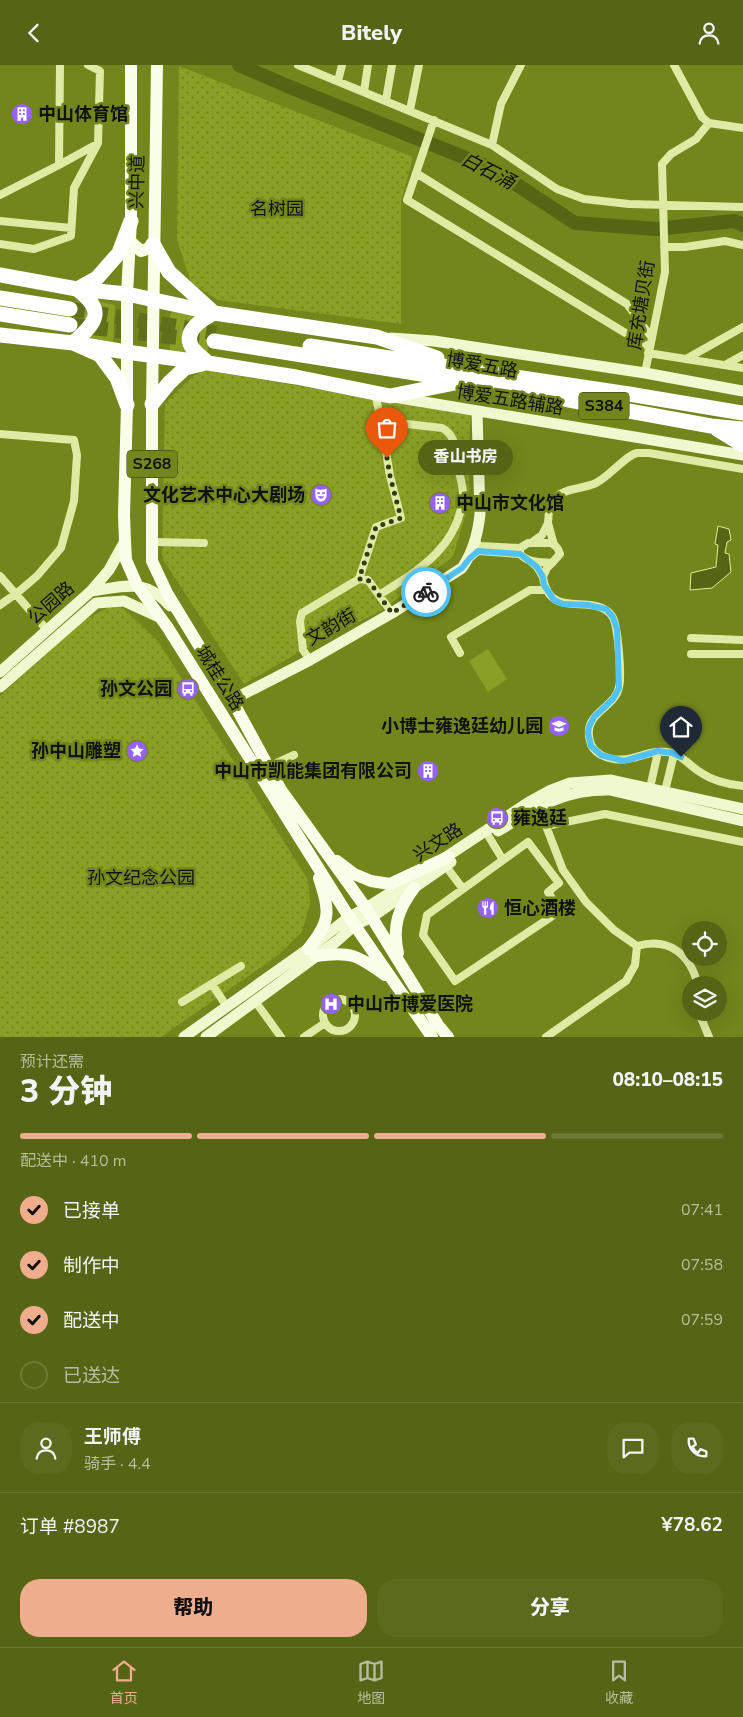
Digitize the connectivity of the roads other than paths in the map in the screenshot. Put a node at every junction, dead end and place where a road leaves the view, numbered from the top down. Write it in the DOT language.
graph roads {
  1 [pos="60,65"];
  2 [pos="88,65"];
  3 [pos="131,65"];
  4 [pos="157,65"];
  5 [pos="298,65"];
  6 [pos="342,65"];
  7 [pos="368,65"];
  8 [pos="392,65"];
  9 [pos="419,65"];
  10 [pos="521,65"];
  11 [pos="674,65"];
  12 [pos="316,69"];
  13 [pos="338,81"];
  14 [pos="364,92"];
  15 [pos="386,100"];
  16 [pos="131,109"];
  17 [pos="99,110"];
  18 [pos="410,110"];
  19 [pos="709,123"];
  20 [pos="432,124"];
  21 [pos="743,129"];
  22 [pos="98,143"];
  23 [pos="492,145"];
  24 [pos="59,165"];
  25 [pos="416,173"];
  26 [pos="0,195"];
  27 [pos="663,205"];
  28 [pos="743,207"];
  29 [pos="0,221"];
  30 [pos="131,221"];
  31 [pos="71,228"];
  32 [pos="131,242"];
  33 [pos="154,243"];
  34 [pos="0,244"];
  35 [pos="664,244"];
  36 [pos="743,245"];
  37 [pos="0,275"];
  38 [pos="76,289"];
  39 [pos="127,294"];
  40 [pos="0,298"];
  41 [pos="154,300"];
  42 [pos="70,309"];
  43 [pos="214,313"];
  44 [pos="0,314"];
  45 [pos="38,320"];
  46 [pos="0,324"];
  47 [pos="70,325"];
  48 [pos="743,327"];
  49 [pos="0,335"];
  50 [pos="215,337"];
  51 [pos="376,337"];
  52 [pos="652,337"];
  53 [pos="74,343"];
  54 [pos="649,351"];
  55 [pos="126,352"];
  56 [pos="152,355"];
  57 [pos="743,355"];
  58 [pos="686,359"];
  59 [pos="208,363"];
  60 [pos="725,365"];
  61 [pos="743,368"];
  62 [pos="645,373"];
  63 [pos="468,375"];
  64 [pos="743,391"];
  65 [pos="375,393"];
  66 [pos="390,396"];
  67 [pos="152,404"];
  68 [pos="127,405"];
  69 [pos="477,412"];
  70 [pos="743,413"];
  71 [pos="381,421"];
  72 [pos="711,426"];
  73 [pos="743,429"];
  74 [pos="0,434"];
  75 [pos="743,445"];
  76 [pos="743,455"];
  77 [pos="743,469"];
  78 [pos="548,523"];
  79 [pos="476,539"];
  80 [pos="125,541"];
  81 [pos="152,542"];
  82 [pos="204,543"];
  83 [pos="531,543"];
  84 [pos="554,545"];
  85 [pos="520,551"];
  86 [pos="469,559"];
  87 [pos="530,561"];
  88 [pos="552,563"];
  89 [pos="0,576"];
  90 [pos="543,577"];
  91 [pos="359,579"];
  92 [pos="138,585"];
  93 [pos="547,590"];
  94 [pos="91,591"];
  95 [pos="16,594"];
  96 [pos="379,595"];
  97 [pos="0,605"];
  98 [pos="392,613"];
  99 [pos="161,618"];
  100 [pos="183,620"];
  101 [pos="47,630"];
  102 [pos="691,638"];
  103 [pos="743,640"];
  104 [pos="460,653"];
  105 [pos="743,653"];
  106 [pos="691,654"];
  107 [pos="310,660"];
  108 [pos="0,672"];
  109 [pos="0,687"];
  110 [pos="232,699"];
  111 [pos="658,751"];
  112 [pos="674,754"];
  113 [pos="294,755"];
  114 [pos="268,767"];
  115 [pos="743,786"];
  116 [pos="650,788"];
  117 [pos="665,791"];
  118 [pos="536,808"];
  119 [pos="743,809"];
  120 [pos="743,821"];
  121 [pos="546,826"];
  122 [pos="489,837"];
  123 [pos="743,842"];
  124 [pos="327,855"];
  125 [pos="503,860"];
  126 [pos="314,861"];
  127 [pos="446,861"];
  128 [pos="414,888"];
  129 [pos="463,889"];
  130 [pos="369,913"];
  131 [pos="352,921"];
  132 [pos="637,946"];
  133 [pos="312,953"];
  134 [pos="400,963"];
  135 [pos="241,966"];
  136 [pos="696,976"];
  137 [pos="393,980"];
  138 [pos="212,984"];
  139 [pos="255,1001"];
  140 [pos="182,1002"];
  141 [pos="227,1007"];
  142 [pos="702,1021"];
  143 [pos="325,1023"];
  144 [pos="347,1034"];
  145 [pos="184,1037"];
  146 [pos="206,1037"];
  147 [pos="281,1037"];
  148 [pos="304,1037"];
  149 [pos="432,1037"];
  150 [pos="448,1037"];
  151 [pos="546,1037"];
  152 [pos="709,1037"];
  1 -- 24 [label="street"];
  2 -- 17 [label="street"];
  3 -- 16 [label="main road, 兴中道"];
  4 -- 33 [label="main road, 兴中道"];
  5 -- 12 [label="street"];
  6 -- 13 [label="street"];
  7 -- 14 [label="street"];
  8 -- 15 [label="street"];
  9 -- 18 [label="street"];
  10 -- 23 [label="street"];
  11 -- 19 [label="street"];
  12 -- 13 [label="street"];
  13 -- 14 [label="street"];
  14 -- 15 [label="street"];
  15 -- 18 [label="street"];
  16 -- 17 [label="street"];
  16 -- 30 [label="main road, 兴中道"];
  17 -- 22 [label="street"];
  18 -- 20 [label="street"];
  19 -- 21 [label="street"];
  19 -- 27 [label="street, 库充塘贝街"];
  20 -- 23 [label="street"];
  20 -- 25 [label="street"];
  22 -- 24 [label="street"];
  22 -- 31 [label="street"];
  23 -- 27 [label="street"];
  24 -- 26 [label="street"];
  25 -- 52 [label="street"];
  25 -- 54 [label="street"];
  27 -- 28 [label="street"];
  27 -- 35 [label="street, 库充塘贝街"];
  29 -- 31 [label="street"];
  30 -- 32 [label="main road, 兴中道"];
  30 -- 38 [label="highway"];
  31 -- 34 [label="street"];
  32 -- 33 [label="main road"];
  32 -- 39 [label="main road, 兴中道"];
  33 -- 41 [label="main road, 兴中道"];
  33 -- 43 [label="highway"];
  35 -- 36 [label="street"];
  35 -- 52 [label="street, 库充塘贝街"];
  37 -- 38 [label="highway"];
  38 -- 39 [label="highway"];
  38 -- 53 [label="highway"];
  39 -- 41 [label="highway"];
  39 -- 55 [label="main road, 城桂公路 / S268"];
  40 -- 42 [label="highway"];
  41 -- 43 [label="highway"];
  41 -- 56 [label="main road, 城桂公路 / S268"];
  43 -- 51 [label="highway"];
  43 -- 59 [label="highway"];
  44 -- 45 [label="highway"];
  45 -- 46 [label="highway"];
  45 -- 47 [label="highway"];
  48 -- 58 [label="street"];
  49 -- 53 [label="highway, S268"];
  50 -- 63 [label="highway, 博爱五路 / S384"];
  51 -- 62 [label="main road, 博爱五路"];
  51 -- 63 [label="highway"];
  52 -- 54 [label="street, 库充塘贝街"];
  53 -- 55 [label="highway, S268"];
  53 -- 68 [label="highway, S268"];
  54 -- 58 [label="street"];
  54 -- 62 [label="street, 库充塘贝街"];
  55 -- 56 [label="highway, S268"];
  55 -- 68 [label="main road, 城桂公路 / S268"];
  56 -- 59 [label="highway"];
  56 -- 67 [label="main road, 城桂公路 / S268"];
  57 -- 60 [label="street"];
  58 -- 60 [label="street"];
  59 -- 65 [label="highway"];
  59 -- 67 [label="highway"];
  60 -- 61 [label="street"];
  62 -- 64 [label="main road, 博爱五路"];
  63 -- 66 [label="highway"];
  63 -- 70 [label="highway, 博爱五路 / S384"];
  63 -- 72 [label="highway, 博爱五路 / S384"];
  65 -- 66 [label="highway"];
  65 -- 71 [label="street"];
  66 -- 69 [label="main road, 博爱五路辅路"];
  67 -- 81 [label="main road, 城桂公路 / S268"];
  68 -- 80 [label="main road, 城桂公路 / S268"];
  69 -- 76 [label="main road, 博爱五路辅路"];
  69 -- 79 [label="main road, 文韵街"];
  71 -- 91 [label="street"];
  71 -- 96 [label="street"];
  72 -- 73 [label="highway, 博爱五路 / S384"];
  72 -- 75 [label="highway"];
  74 -- 95 [label="street"];
  77 -- 78 [label="street"];
  78 -- 83 [label="street"];
  78 -- 84 [label="street"];
  79 -- 85 [label="street"];
  79 -- 86 [label="main road, 文韵街"];
  80 -- 92 [label="main road, 城桂公路 / S268"];
  80 -- 94 [label="main road"];
  81 -- 82 [label="street"];
  81 -- 100 [label="main road, 城桂公路 / S268"];
  83 -- 84 [label="street"];
  83 -- 85 [label="street"];
  84 -- 88 [label="street"];
  85 -- 86 [label="street"];
  85 -- 87 [label="street"];
  86 -- 98 [label="main road, 文韵街"];
  87 -- 88 [label="street"];
  87 -- 90 [label="street"];
  88 -- 90 [label="street"];
  89 -- 95 [label="street"];
  90 -- 93 [label="street"];
  91 -- 96 [label="street"];
  91 -- 107 [label="street"];
  92 -- 94 [label="main road, 公园路"];
  92 -- 99 [label="main road, 城桂公路 / S268"];
  92 -- 100 [label="main road"];
  93 -- 104 [label="street"];
  93 -- 111 [label="street"];
  94 -- 101 [label="main road, 公园路"];
  95 -- 97 [label="street"];
  95 -- 101 [label="street"];
  96 -- 98 [label="street"];
  98 -- 107 [label="main road, 文韵街"];
  99 -- 109 [label="main road, 公园路"];
  99 -- 126 [label="main road, 城桂公路 / S268"];
  100 -- 110 [label="main road, 城桂公路 / S268"];
  101 -- 108 [label="main road, 公园路"];
  102 -- 103 [label="street"];
  105 -- 106 [label="street"];
  107 -- 110 [label="main road, 文韵街"];
  110 -- 114 [label="main road, 城桂公路 / S268"];
  111 -- 112 [label="street"];
  111 -- 116 [label="street"];
  112 -- 115 [label="street"];
  112 -- 117 [label="street"];
  113 -- 114 [label="street"];
  114 -- 124 [label="main road, 城桂公路 / S268"];
  116 -- 117 [label="main road, 兴文路"];
  116 -- 127 [label="main road, 兴文路"];
  117 -- 119 [label="main road, 兴文路"];
  118 -- 120 [label="main road, 兴文路"];
  118 -- 121 [label="street"];
  118 -- 122 [label="main road, 兴文路"];
  121 -- 123 [label="street"];
  121 -- 132 [label="street"];
  122 -- 125 [label="street"];
  122 -- 127 [label="main road, 兴文路"];
  124 -- 127 [label="main road"];
  124 -- 130 [label="main road, 城桂公路 / S268"];
  125 -- 129 [label="street"];
  125 -- 129 [label="street"];
  126 -- 131 [label="main road, 城桂公路 / S268"];
  126 -- 133 [label="main road"];
  127 -- 128 [label="main road, 兴文路"];
  127 -- 129 [label="street"];
  127 -- 130 [label="main road, 兴文路"];
  128 -- 130 [label="main road, 兴文路"];
  128 -- 134 [label="main road"];
  130 -- 131 [label="main road, 兴文路"];
  130 -- 134 [label="main road, 城桂公路 / S268"];
  131 -- 133 [label="main road, 兴文路"];
  131 -- 137 [label="main road, 城桂公路 / S268"];
  132 -- 136 [label="street"];
  132 -- 151 [label="street"];
  133 -- 137 [label="main road"];
  133 -- 139 [label="main road, 兴文路"];
  133 -- 141 [label="main road, 兴文路"];
  134 -- 150 [label="main road, 城桂公路 / S268"];
  135 -- 138 [label="street"];
  137 -- 149 [label="main road, 城桂公路 / S268"];
  138 -- 140 [label="street"];
  138 -- 141 [label="street"];
  139 -- 146 [label="main road, 兴文路"];
  139 -- 147 [label="street"];
  141 -- 145 [label="main road, 兴文路"];
  142 -- 152 [label="street"];
  143 -- 144 [label="street"];
  143 -- 144 [label="street"];
  143 -- 148 [label="street"];
}
